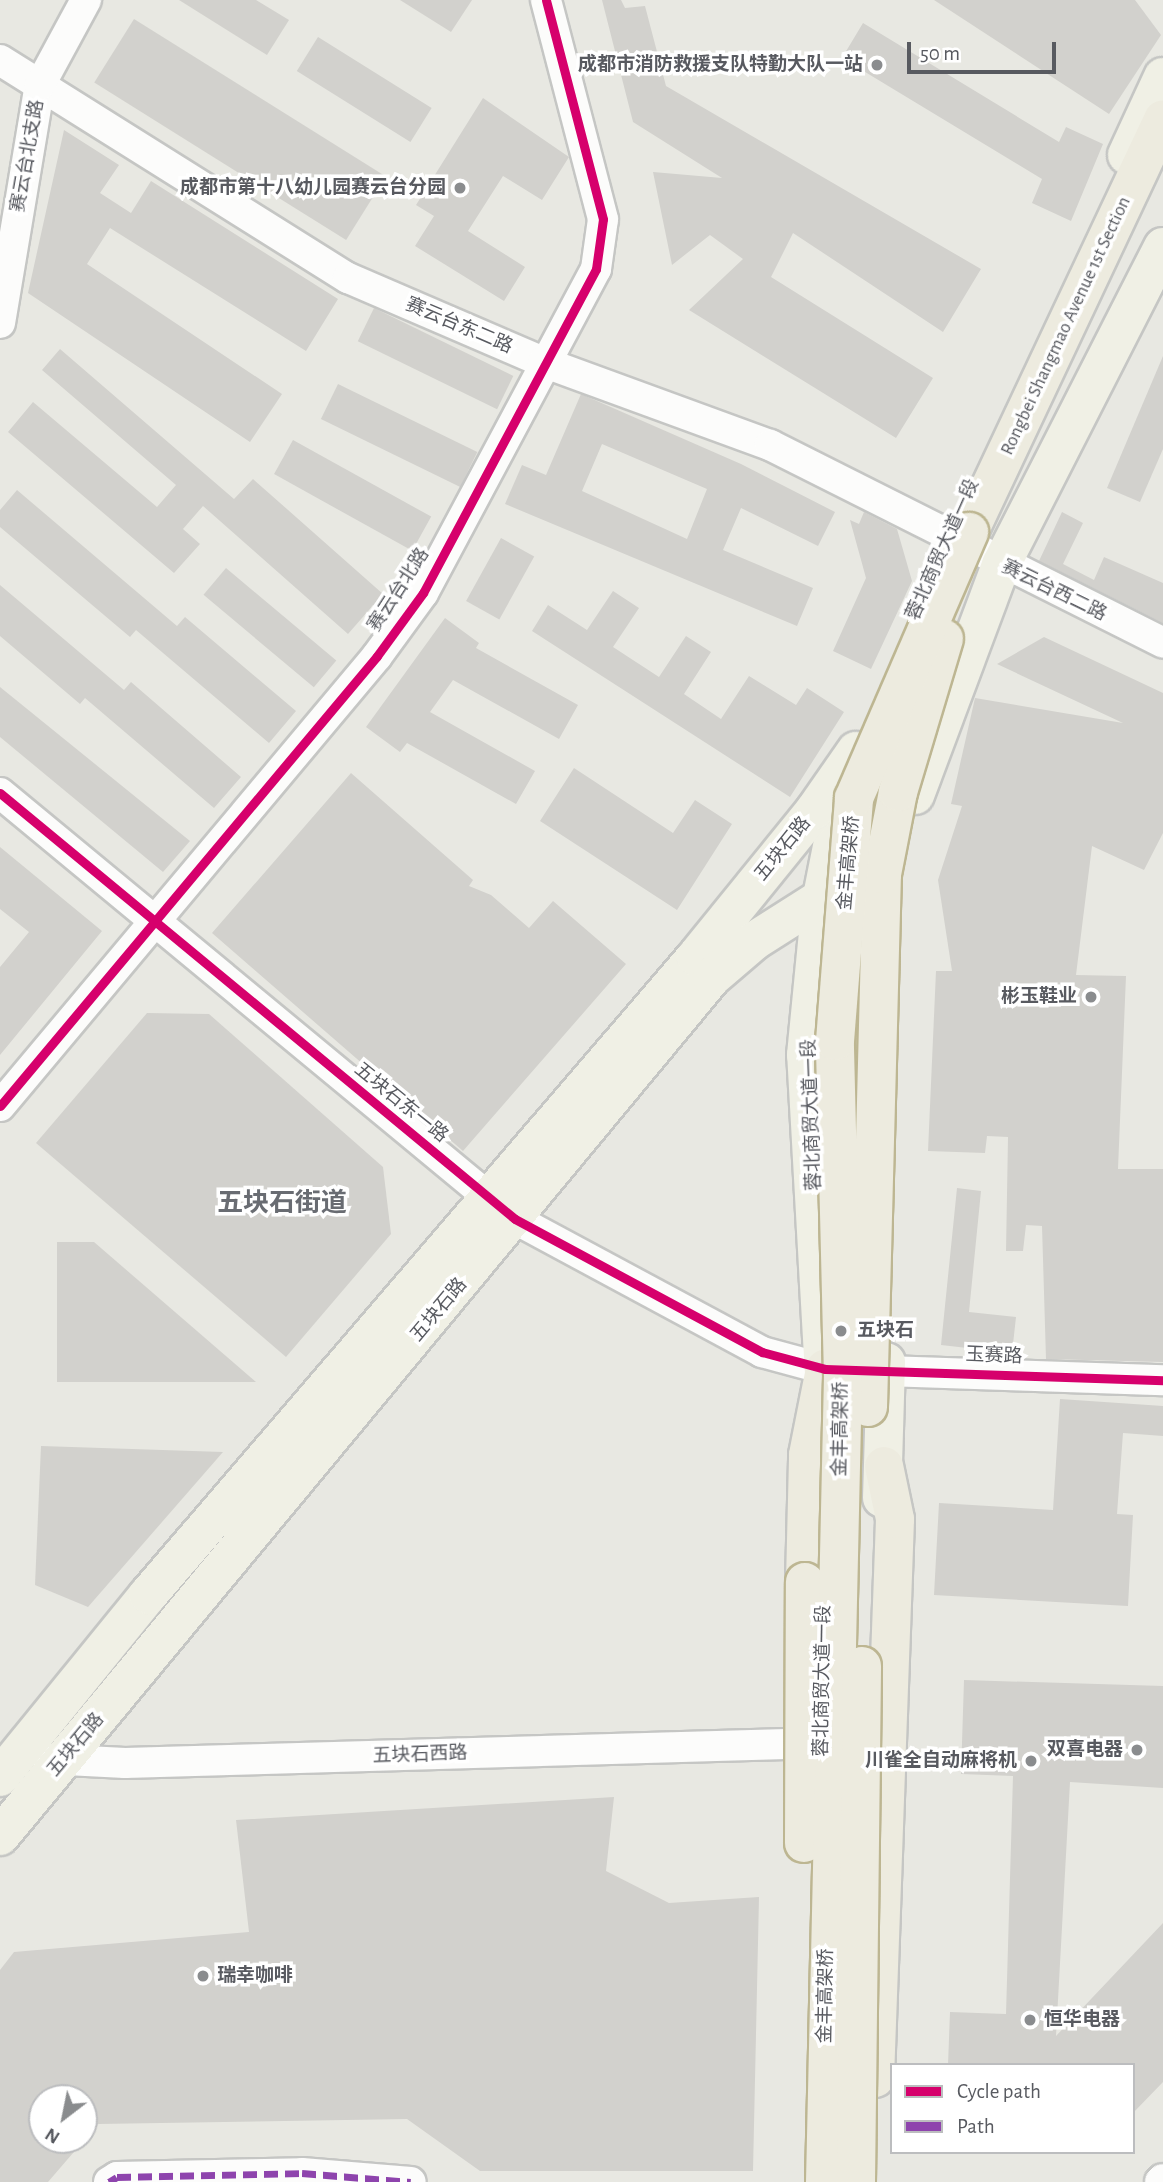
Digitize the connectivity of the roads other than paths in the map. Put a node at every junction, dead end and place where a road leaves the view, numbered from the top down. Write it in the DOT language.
graph roads {
  1 [pos="86,0"];
  2 [pos="546,0"];
  3 [pos="0,60"];
  4 [pos="1163,77"];
  5 [pos="40,85"];
  6 [pos="1163,119"];
  7 [pos="1163,173"];
  8 [pos="1163,247"];
  9 [pos="0,323"];
  10 [pos="543,362"];
  11 [pos="976,544"];
  12 [pos="1163,643"];
  13 [pos="856,751"];
  14 [pos="0,793"];
  15 [pos="908,817"];
  16 [pos="821,902"];
  17 [pos="155,924"];
  18 [pos="0,1106"];
  19 [pos="503,1209"];
  20 [pos="825,1368"];
  21 [pos="886,1369"];
  22 [pos="1163,1380"];
  23 [pos="884,1466"];
  24 [pos="822,1743"];
  25 [pos="63,1760"];
  26 [pos="9,1767"];
  27 [pos="0,1836"];
  28 [pos="109,2182"];
  29 [pos="411,2182"];
  30 [pos="800,2182"];
  31 [pos="815,2182"];
  32 [pos="825,2182"];
  33 [pos="858,2182"];
  34 [pos="874,2182"];
  1 -- 5 [label="street, 赛云台北支路"];
  2 -- 10 [label="street, 赛云台北路"];
  3 -- 5 [label="street, 赛云台东二路"];
  4 -- 11 [label="main road, 蓉北商贸大道一段"];
  5 -- 9 [label="street, 赛云台北支路"];
  5 -- 10 [label="street, 赛云台东二路"];
  6 -- 11 [label="highway, Rongbei Shangmao Avenue 1st Section"];
  7 -- 11 [label="highway, 蓉北商贸大道一段"];
  8 -- 11 [label="main road, 蓉北商贸大道一段"];
  10 -- 11 [label="street, 赛云台东二路"];
  10 -- 17 [label="street, 赛云台北路"];
  11 -- 12 [label="street, 赛云台西二路"];
  11 -- 13 [label="main road, 蓉北商贸大道一段"];
  11 -- 15 [label="main road, 蓉北商贸大道一段"];
  11 -- 32 [label="highway, 金丰高架桥, bridge"];
  11 -- 33 [label="highway, 金丰高架桥, bridge"];
  13 -- 16 [label="main road, 蓉北商贸大道一段"];
  13 -- 19 [label="main road, 五块石路"];
  14 -- 17 [label="street, 五块石东一路"];
  15 -- 16 [label="main road, 五块石路"];
  15 -- 21 [label="main road, 蓉北商贸大道一段"];
  16 -- 19 [label="main road, 五块石路"];
  16 -- 20 [label="main road, 蓉北商贸大道一段"];
  17 -- 18 [label="street, 赛云台北路"];
  17 -- 19 [label="street, 五块石东一路"];
  19 -- 20 [label="street, 五块石东一路"];
  19 -- 25 [label="main road, 五块石路"];
  19 -- 26 [label="main road, 五块石路"];
  20 -- 21 [label="street, 玉赛路"];
  20 -- 24 [label="main road, 蓉北商贸大道一段"];
  20 -- 30 [label="highway, bridge"];
  21 -- 22 [label="street, 玉赛路"];
  21 -- 23 [label="main road, 蓉北商贸大道一段"];
  23 -- 33 [label="main road, 蓉北商贸大道一段"];
  23 -- 34 [label="highway"];
  24 -- 25 [label="street, 五块石西路"];
  24 -- 31 [label="main road, 蓉北商贸大道一段"];
  25 -- 26 [label="street, 五块石西路"];
  25 -- 27 [label="main road, 五块石路"];
  28 -- 29 [label="street"];
}
